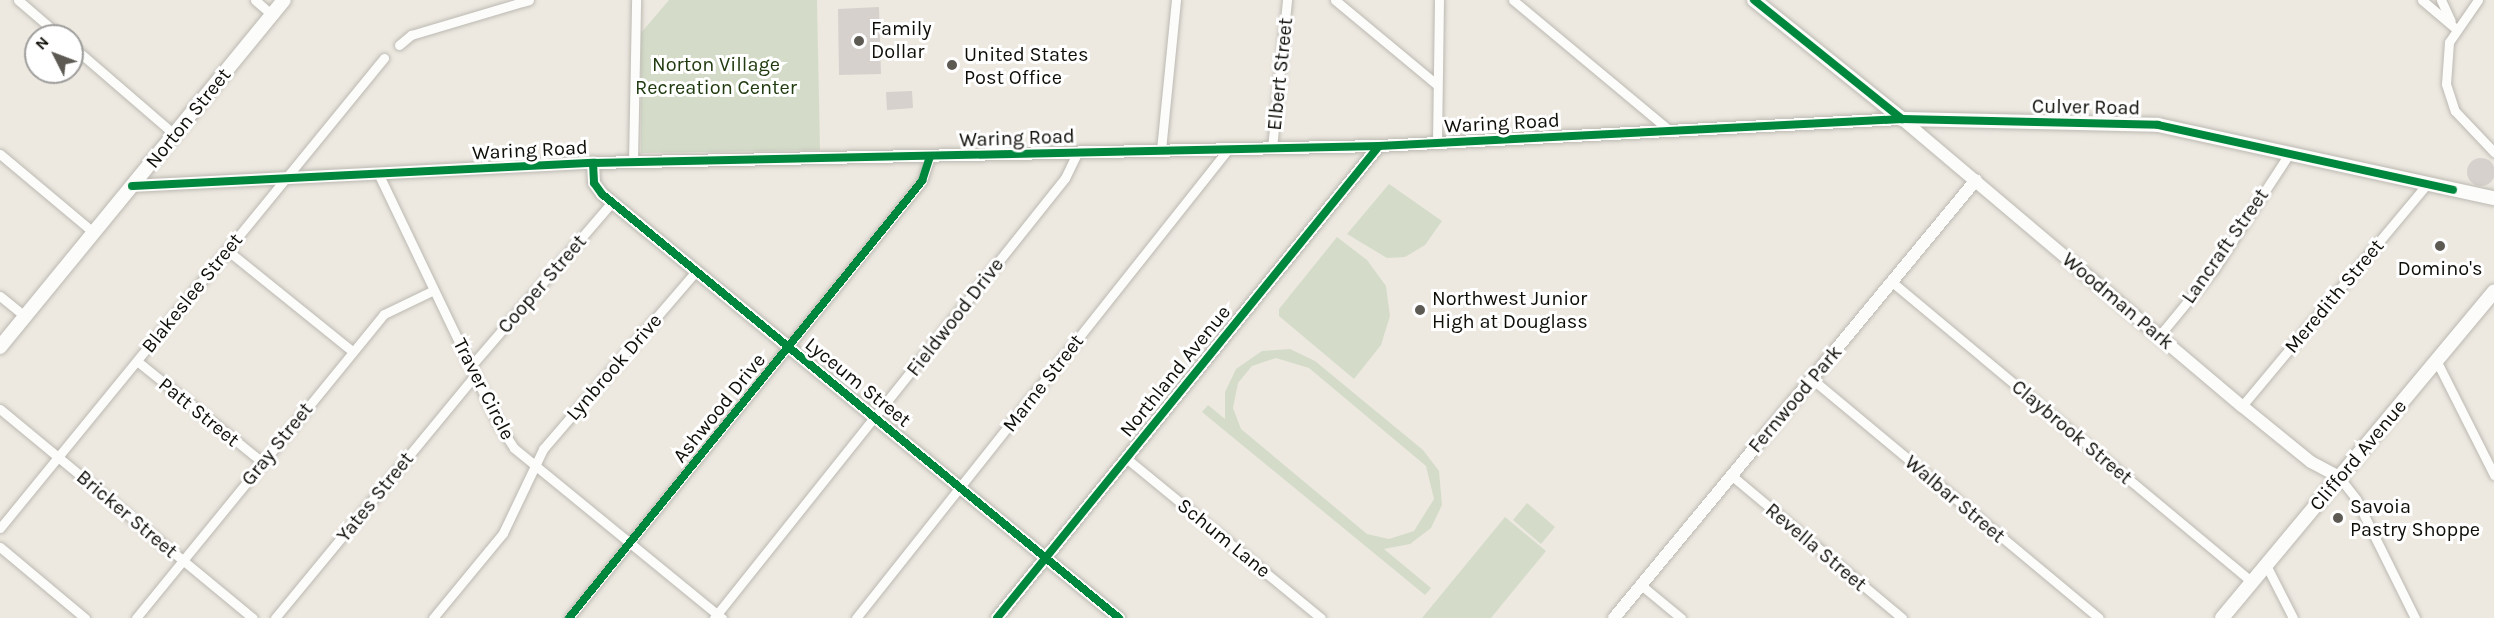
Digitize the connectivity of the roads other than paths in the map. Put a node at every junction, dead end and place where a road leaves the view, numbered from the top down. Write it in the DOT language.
graph roads {
  1 [pos="18,0"];
  2 [pos="255,0"];
  3 [pos="284,0"];
  4 [pos="529,0"];
  5 [pos="636,0"];
  6 [pos="1176,0"];
  7 [pos="1287,0"];
  8 [pos="1335,0"];
  9 [pos="1438,0"];
  10 [pos="1513,0"];
  11 [pos="2422,0"];
  12 [pos="2441,0"];
  13 [pos="2478,0"];
  14 [pos="1756,1"];
  15 [pos="272,15"];
  16 [pos="46,24"];
  17 [pos="2455,28"];
  18 [pos="399,45"];
  19 [pos="84,56"];
  20 [pos="384,58"];
  21 [pos="1436,84"];
  22 [pos="1902,119"];
  23 [pos="1670,131"];
  24 [pos="174,134"];
  25 [pos="1437,142"];
  26 [pos="1379,146"];
  27 [pos="1229,148"];
  28 [pos="1272,148"];
  29 [pos="1161,150"];
  30 [pos="2494,152"];
  31 [pos="1077,153"];
  32 [pos="0,154"];
  33 [pos="2289,154"];
  34 [pos="930,157"];
  35 [pos="633,162"];
  36 [pos="592,163"];
  37 [pos="378,173"];
  38 [pos="284,180"];
  39 [pos="1976,180"];
  40 [pos="2426,185"];
  41 [pos="132,186"];
  42 [pos="2494,198"];
  43 [pos="612,202"];
  44 [pos="94,232"];
  45 [pos="227,250"];
  46 [pos="696,271"];
  47 [pos="1892,282"];
  48 [pos="434,290"];
  49 [pos="2494,291"];
  50 [pos="0,296"];
  51 [pos="25,316"];
  52 [pos="2159,336"];
  53 [pos="0,347"];
  54 [pos="789,347"];
  55 [pos="352,351"];
  56 [pos="2436,360"];
  57 [pos="137,361"];
  58 [pos="473,371"];
  59 [pos="1812,379"];
  60 [pos="2242,406"];
  61 [pos="0,409"];
  62 [pos="875,417"];
  63 [pos="58,457"];
  64 [pos="1126,458"];
  65 [pos="262,462"];
  66 [pos="533,464"];
  67 [pos="1731,475"];
  68 [pos="2494,475"];
  69 [pos="2339,477"];
  70 [pos="960,488"];
  71 [pos="0,528"];
  72 [pos="631,542"];
  73 [pos="0,547"];
  74 [pos="1046,558"];
  75 [pos="183,560"];
  76 [pos="2266,565"];
  77 [pos="2252,582"];
  78 [pos="1641,585"];
  79 [pos="718,617"];
  80 [pos="85,618"];
  81 [pos="136,618"];
  82 [pos="253,618"];
  83 [pos="275,618"];
  84 [pos="433,618"];
  85 [pos="569,618"];
  86 [pos="856,618"];
  87 [pos="997,618"];
  88 [pos="1119,618"];
  89 [pos="1321,618"];
  90 [pos="1614,618"];
  91 [pos="1681,618"];
  92 [pos="1902,618"];
  93 [pos="2099,618"];
  94 [pos="2222,618"];
  95 [pos="2293,618"];
  96 [pos="2415,618"];
  1 -- 16 [label="street"];
  2 -- 15 [label="street"];
  3 -- 15 [label="main road, Norton Street"];
  4 -- 18 [label="street"];
  5 -- 35 [label="street"];
  6 -- 29 [label="street"];
  7 -- 28 [label="street, Elbert Street"];
  8 -- 21 [label="street"];
  9 -- 21 [label="street"];
  10 -- 23 [label="street"];
  11 -- 17 [label="street"];
  12 -- 17 [label="street"];
  13 -- 17 [label="street"];
  14 -- 22 [label="main road"];
  15 -- 24 [label="main road, Norton Street"];
  17 -- 30 [label="street"];
  19 -- 24 [label="street"];
  20 -- 38 [label="street, Blakeslee Street"];
  21 -- 25 [label="street"];
  22 -- 23 [label="street, Waring Road"];
  22 -- 33 [label="main road, Culver Road"];
  22 -- 39 [label="street, Woodman Park"];
  23 -- 25 [label="street, Waring Road"];
  24 -- 41 [label="main road, Norton Street"];
  25 -- 26 [label="street, Waring Road"];
  26 -- 28 [label="street, Waring Road"];
  26 -- 64 [label="street, Northland Avenue"];
  27 -- 28 [label="street, Waring Road"];
  27 -- 29 [label="street, Waring Road"];
  27 -- 70 [label="street, Marne Street"];
  29 -- 31 [label="street, Waring Road"];
  31 -- 34 [label="street, Waring Road"];
  31 -- 62 [label="street, Fieldwood Drive"];
  32 -- 44 [label="street"];
  33 -- 40 [label="main road, Culver Road"];
  33 -- 52 [label="street, Lancraft Street"];
  34 -- 35 [label="street, Waring Road"];
  34 -- 54 [label="street, Ashwood Drive"];
  35 -- 36 [label="street, Waring Road"];
  36 -- 37 [label="street, Waring Road"];
  36 -- 43 [label="street, Lyceum Street"];
  37 -- 38 [label="street, Waring Road"];
  37 -- 48 [label="street, Traver Circle"];
  38 -- 41 [label="street, Waring Road"];
  38 -- 45 [label="street, Blakeslee Street"];
  39 -- 47 [label="street, Fernwood Park"];
  39 -- 52 [label="street, Woodman Park"];
  40 -- 42 [label="main road, Culver Road"];
  40 -- 60 [label="street, Meredith Street"];
  41 -- 44 [label="main road, Norton Street"];
  43 -- 46 [label="street, Lyceum Street"];
  43 -- 58 [label="street, Cooper Street"];
  44 -- 51 [label="main road, Norton Street"];
  45 -- 55 [label="street"];
  45 -- 57 [label="street, Blakeslee Street"];
  46 -- 54 [label="street, Lyceum Street"];
  46 -- 66 [label="street, Lynbrook Drive"];
  47 -- 59 [label="street, Fernwood Park"];
  47 -- 77 [label="street, Claybrook Street"];
  48 -- 55 [label="street, Gray Street"];
  48 -- 58 [label="street, Traver Circle"];
  49 -- 56 [label="main road, Clifford Avenue"];
  50 -- 51 [label="street"];
  51 -- 53 [label="main road, Norton Street"];
  52 -- 60 [label="street, Woodman Park"];
  54 -- 62 [label="street, Lyceum Street"];
  54 -- 72 [label="street, Ashwood Drive"];
  55 -- 65 [label="street, Gray Street"];
  56 -- 68 [label="street"];
  56 -- 69 [label="main road, Clifford Avenue"];
  57 -- 63 [label="street, Blakeslee Street"];
  57 -- 65 [label="street, Patt Street"];
  58 -- 66 [label="street, Traver Circle"];
  58 -- 83 [label="street, Yates Street"];
  59 -- 67 [label="street, Fernwood Park"];
  59 -- 93 [label="street, Walbar Street"];
  60 -- 69 [label="street, Woodman Park"];
  61 -- 63 [label="street, Bricker Street"];
  62 -- 70 [label="street, Lyceum Street"];
  62 -- 79 [label="street, Fieldwood Drive"];
  63 -- 71 [label="street, Blakeslee Street"];
  63 -- 75 [label="street, Bricker Street"];
  64 -- 74 [label="street, Northland Avenue"];
  64 -- 89 [label="street, Schum Lane"];
  65 -- 75 [label="street, Gray Street"];
  66 -- 72 [label="street, Traver Circle"];
  66 -- 84 [label="street"];
  67 -- 78 [label="street, Fernwood Park"];
  67 -- 92 [label="street, Revella Street"];
  69 -- 76 [label="main road, Clifford Avenue"];
  69 -- 96 [label="street"];
  70 -- 74 [label="street, Lyceum Street"];
  70 -- 86 [label="street, Marne Street"];
  72 -- 79 [label="street, Traver Circle"];
  72 -- 85 [label="street, Ashwood Drive"];
  73 -- 80 [label="street"];
  74 -- 87 [label="street, Northland Avenue"];
  74 -- 88 [label="street, Lyceum Street"];
  75 -- 81 [label="street, Gray Street"];
  75 -- 82 [label="street, Bricker Street"];
  76 -- 77 [label="main road, Clifford Avenue"];
  76 -- 95 [label="street"];
  77 -- 94 [label="main road, Clifford Avenue"];
  78 -- 90 [label="street, Fernwood Park"];
  78 -- 91 [label="street"];
}
